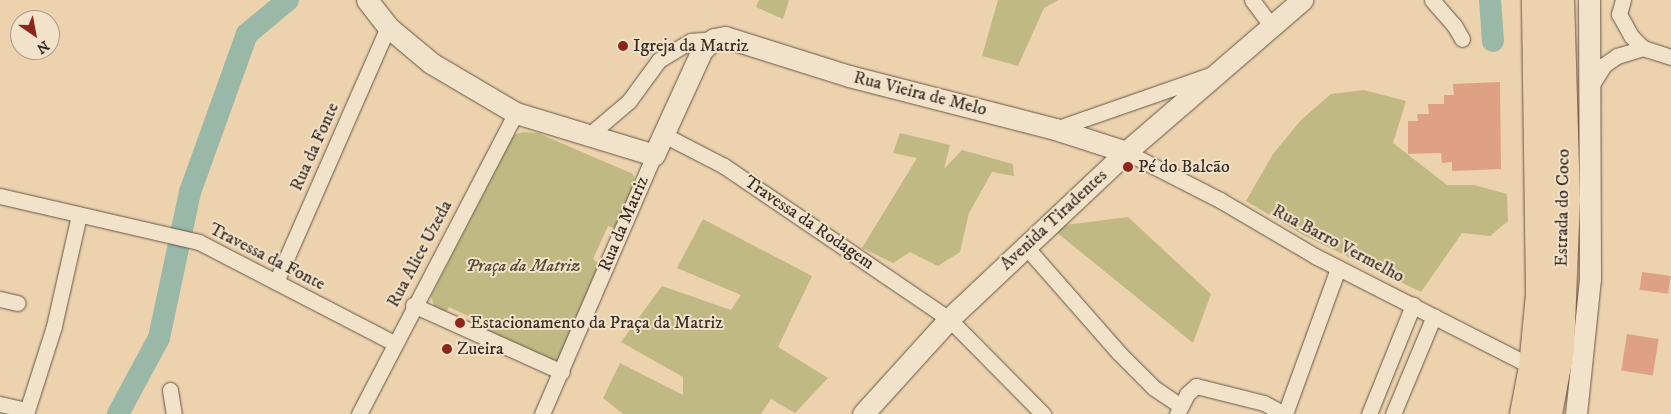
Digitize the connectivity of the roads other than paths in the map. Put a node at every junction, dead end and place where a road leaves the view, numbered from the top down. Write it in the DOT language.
graph roads {
  1 [pos="367,0"];
  2 [pos="1252,0"];
  3 [pos="1302,0"];
  4 [pos="1432,0"];
  5 [pos="1536,0"];
  6 [pos="1560,0"];
  7 [pos="1589,0"];
  8 [pos="1623,0"];
  9 [pos="388,27"];
  10 [pos="1272,27"];
  11 [pos="714,39"];
  12 [pos="1462,40"];
  13 [pos="1643,48"];
  14 [pos="1671,57"];
  15 [pos="1221,72"];
  16 [pos="1591,87"];
  17 [pos="516,113"];
  18 [pos="1055,129"];
  19 [pos="664,135"];
  20 [pos="588,136"];
  21 [pos="1126,152"];
  22 [pos="654,155"];
  23 [pos="0,196"];
  24 [pos="79,215"];
  25 [pos="1026,247"];
  26 [pos="1338,268"];
  27 [pos="276,282"];
  28 [pos="0,299"];
  29 [pos="18,303"];
  30 [pos="413,305"];
  31 [pos="1413,306"];
  32 [pos="1434,316"];
  33 [pos="949,319"];
  34 [pos="394,343"];
  35 [pos="1533,367"];
  36 [pos="562,372"];
  37 [pos="170,390"];
  38 [pos="0,404"];
  39 [pos="1179,410"];
  40 [pos="27,412"];
  41 [pos="174,414"];
  42 [pos="359,414"];
  43 [pos="542,414"];
  44 [pos="863,414"];
  45 [pos="1043,414"];
  46 [pos="1285,414"];
  47 [pos="1369,414"];
  48 [pos="1394,414"];
  49 [pos="1524,414"];
  50 [pos="1548,414"];
  51 [pos="1576,414"];
  1 -- 9 [label="street"];
  2 -- 10 [label="street"];
  3 -- 10 [label="street, Avenida Tiradentes"];
  4 -- 12 [label="street"];
  5 -- 35 [label="highway, Estrada do Coco"];
  6 -- 50 [label="highway, Estrada do Coco"];
  7 -- 16 [label="street"];
  8 -- 13 [label="street"];
  9 -- 17 [label="street"];
  9 -- 27 [label="street, Rua da Fonte"];
  10 -- 15 [label="street, Avenida Tiradentes"];
  11 -- 18 [label="street, Rua Vieira de Melo"];
  11 -- 19 [label="street, Rua da Matriz"];
  11 -- 20 [label="street"];
  13 -- 14 [label="street"];
  13 -- 16 [label="street"];
  15 -- 18 [label="street"];
  15 -- 21 [label="street, Avenida Tiradentes"];
  16 -- 51 [label="street"];
  17 -- 20 [label="street"];
  17 -- 30 [label="street, Rua Alice Uzeda"];
  18 -- 21 [label="street, Rua Vieira de Melo"];
  19 -- 22 [label="street, Rua da Matriz"];
  19 -- 33 [label="street, Travessa da Rodagem"];
  20 -- 22 [label="street"];
  21 -- 25 [label="street, Avenida Tiradentes"];
  21 -- 26 [label="street, Rua Barro Vermelho"];
  22 -- 36 [label="street, Rua da Matriz"];
  23 -- 24 [label="street, Travessa da Fonte"];
  24 -- 27 [label="street, Travessa da Fonte"];
  24 -- 40 [label="street"];
  25 -- 33 [label="street, Avenida Tiradentes"];
  25 -- 39 [label="street"];
  26 -- 31 [label="street, Rua Barro Vermelho"];
  26 -- 46 [label="street"];
  27 -- 34 [label="street, Travessa da Fonte"];
  28 -- 29 [label="street"];
  30 -- 34 [label="street, Rua Alice Uzeda"];
  30 -- 36 [label="street"];
  31 -- 32 [label="street, Rua Barro Vermelho"];
  31 -- 47 [label="street"];
  32 -- 35 [label="street, Rua Barro Vermelho"];
  32 -- 48 [label="street"];
  33 -- 44 [label="street, Avenida Tiradentes"];
  33 -- 45 [label="street, Travessa da Rodagem"];
  34 -- 42 [label="street, Rua Alice Uzeda"];
  35 -- 49 [label="highway, Estrada do Coco"];
  36 -- 43 [label="street, Rua da Matriz"];
  37 -- 41 [label="street"];
  38 -- 40 [label="street"];
  39 -- 46 [label="street"];
}
